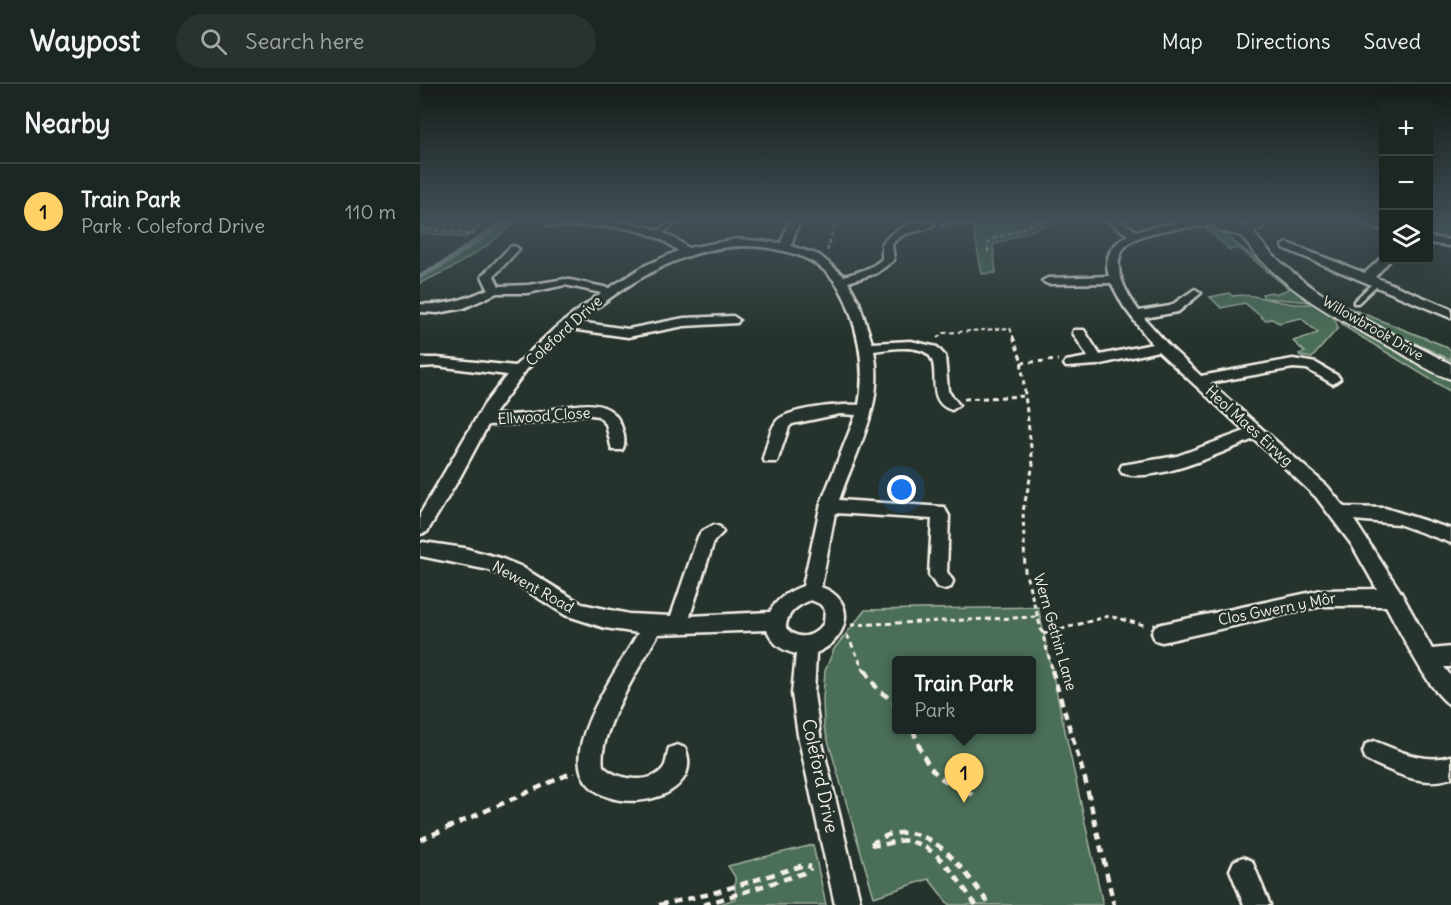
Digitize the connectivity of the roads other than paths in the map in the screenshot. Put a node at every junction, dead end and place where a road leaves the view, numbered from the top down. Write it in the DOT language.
graph roads {
  1 [pos="504,259"];
  2 [pos="667,259"];
  3 [pos="818,259"];
  4 [pos="888,259"];
  5 [pos="1113,259"];
  6 [pos="1267,259"];
  7 [pos="1320,259"];
  8 [pos="1382,264"];
  9 [pos="1056,267"];
  10 [pos="1115,279"];
  11 [pos="843,280"];
  12 [pos="1061,280"];
  13 [pos="1372,280"];
  14 [pos="1048,281"];
  15 [pos="495,290"];
  16 [pos="609,291"];
  17 [pos="1195,293"];
  18 [pos="1356,302"];
  19 [pos="420,308"];
  20 [pos="1451,314"];
  21 [pos="1136,315"];
  22 [pos="733,320"];
  23 [pos="568,325"];
  24 [pos="1079,333"];
  25 [pos="1161,346"];
  26 [pos="867,348"];
  27 [pos="1097,361"];
  28 [pos="420,363"];
  29 [pos="1071,364"];
  30 [pos="519,371"];
  31 [pos="1451,372"];
  32 [pos="1333,379"];
  33 [pos="1199,381"];
  34 [pos="952,405"];
  35 [pos="866,411"];
  36 [pos="483,420"];
  37 [pos="1256,433"];
  38 [pos="617,446"];
  39 [pos="771,458"];
  40 [pos="1128,469"];
  41 [pos="829,506"];
  42 [pos="1341,514"];
  43 [pos="420,527"];
  44 [pos="714,532"];
  45 [pos="1451,536"];
  46 [pos="422,552"];
  47 [pos="944,581"];
  48 [pos="811,592"];
  49 [pos="1393,597"];
  50 [pos="777,621"];
  51 [pos="653,624"];
  52 [pos="678,624"];
  53 [pos="1162,633"];
  54 [pos="807,646"];
  55 [pos="1451,657"];
  56 [pos="1427,659"];
  57 [pos="1451,694"];
  58 [pos="1374,752"];
  59 [pos="677,756"];
  60 [pos="1451,767"];
  61 [pos="1243,870"];
  62 [pos="848,905"];
  63 [pos="1257,905"];
  1 -- 15 [label="street"];
  2 -- 16 [label="street, Coleford Drive"];
  3 -- 11 [label="street, Coleford Drive"];
  4 -- 11 [label="street"];
  5 -- 10 [label="street"];
  6 -- 31 [label="street, Willowbrook Drive"];
  7 -- 13 [label="street"];
  8 -- 13 [label="street"];
  9 -- 12 [label="street"];
  10 -- 12 [label="street"];
  10 -- 21 [label="street, Heol Maes Eirwg"];
  11 -- 26 [label="street, Coleford Drive"];
  12 -- 14 [label="street"];
  13 -- 18 [label="lane"];
  13 -- 20 [label="street"];
  15 -- 16 [label="street"];
  15 -- 19 [label="street"];
  16 -- 23 [label="street, Coleford Drive"];
  17 -- 21 [label="street"];
  21 -- 25 [label="street, Heol Maes Eirwg"];
  22 -- 23 [label="street"];
  23 -- 30 [label="street, Coleford Drive"];
  24 -- 27 [label="street"];
  25 -- 27 [label="street"];
  25 -- 33 [label="street, Heol Maes Eirwg"];
  26 -- 34 [label="street"];
  26 -- 35 [label="street, Coleford Drive"];
  27 -- 29 [label="street"];
  28 -- 30 [label="street"];
  30 -- 36 [label="street, Coleford Drive"];
  32 -- 33 [label="street"];
  33 -- 37 [label="street, Heol Maes Eirwg"];
  35 -- 39 [label="street"];
  35 -- 41 [label="street, Coleford Drive"];
  36 -- 38 [label="street, Ellwood Close"];
  36 -- 43 [label="street, Coleford Drive"];
  37 -- 40 [label="street"];
  37 -- 42 [label="street, Heol Maes Eirwg"];
  41 -- 47 [label="street"];
  41 -- 48 [label="street, Coleford Drive"];
  42 -- 45 [label="street"];
  42 -- 49 [label="street, Heol Maes Eirwg"];
  43 -- 46 [label="street"];
  44 -- 52 [label="street"];
  46 -- 51 [label="street, Newent Road"];
  48 -- 50 [label="street"];
  48 -- 54 [label="street"];
  49 -- 53 [label="street, Clos Gwern y Môr"];
  49 -- 56 [label="street, Heol Maes Eirwg"];
  50 -- 52 [label="street, Newent Road"];
  50 -- 54 [label="street"];
  51 -- 52 [label="street, Newent Road"];
  51 -- 59 [label="street"];
  54 -- 62 [label="street, Coleford Drive"];
  55 -- 56 [label="street"];
  56 -- 57 [label="street, Heol Maes Eirwg"];
  58 -- 60 [label="street"];
  61 -- 63 [label="street"];
}
